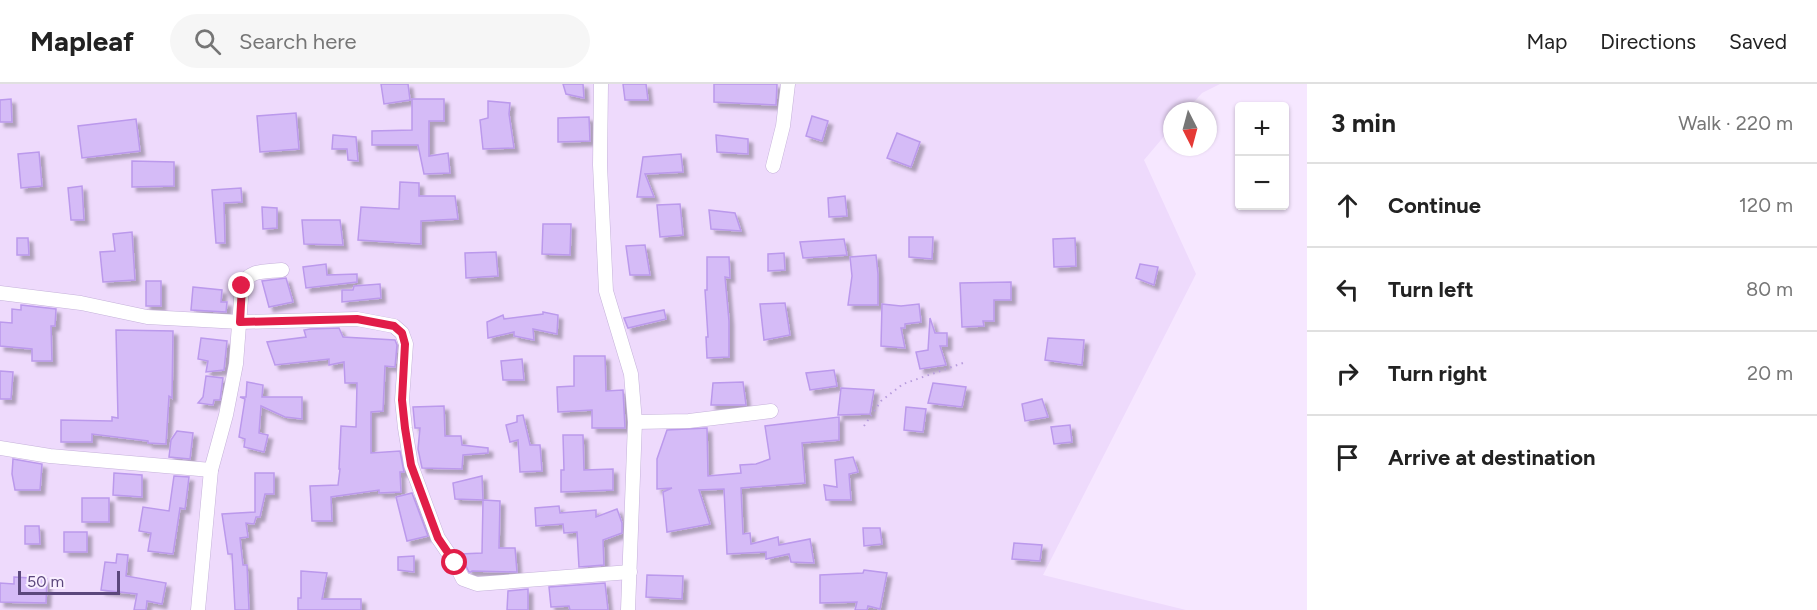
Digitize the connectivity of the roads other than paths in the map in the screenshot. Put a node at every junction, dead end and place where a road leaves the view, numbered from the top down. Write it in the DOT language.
graph roads {
  1 [pos="601,84"];
  2 [pos="788,84"];
  3 [pos="773,166"];
  4 [pos="282,270"];
  5 [pos="0,293"];
  6 [pos="240,322"];
  7 [pos="771,411"];
  8 [pos="635,422"];
  9 [pos="0,448"];
  10 [pos="211,470"];
  11 [pos="630,572"];
  12 [pos="198,610"];
  13 [pos="628,610"];
  1 -- 8 [label="street"];
  2 -- 3 [label="street"];
  4 -- 6 [label="street"];
  5 -- 6 [label="street"];
  6 -- 10 [label="street"];
  6 -- 11 [label="street"];
  7 -- 8 [label="street"];
  8 -- 11 [label="street"];
  9 -- 10 [label="street"];
  10 -- 12 [label="street"];
  11 -- 13 [label="street"];
}
